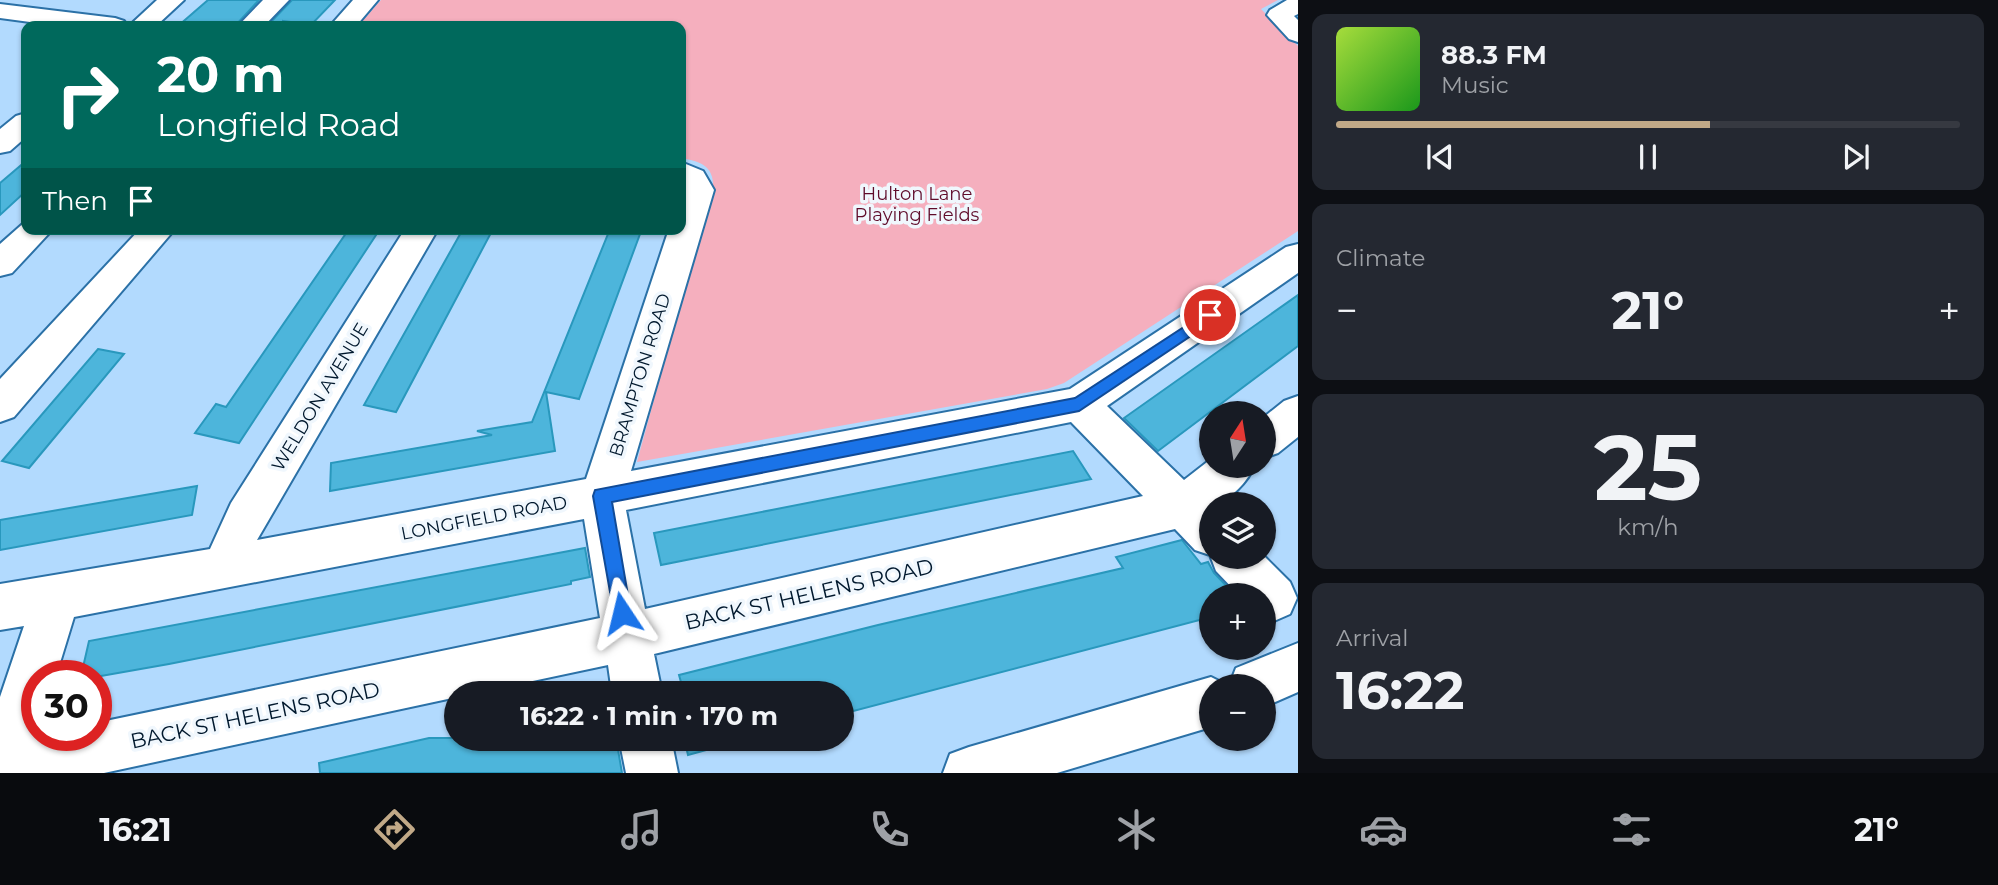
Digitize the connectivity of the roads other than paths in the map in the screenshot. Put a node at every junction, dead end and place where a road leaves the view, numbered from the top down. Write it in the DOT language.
graph roads {
  1 [pos="172,0"];
  2 [pos="277,0"];
  3 [pos="366,0"];
  4 [pos="1288,9"];
  5 [pos="0,11"];
  6 [pos="76,21"];
  7 [pos="147,21"];
  8 [pos="255,21"];
  9 [pos="347,21"];
  10 [pos="1298,34"];
  11 [pos="21,126"];
  12 [pos="0,145"];
  13 [pos="689,177"];
  14 [pos="686,228"];
  15 [pos="31,235"];
  16 [pos="154,235"];
  17 [pos="418,235"];
  18 [pos="684,235"];
  19 [pos="1298,256"];
  20 [pos="0,264"];
  21 [pos="1079,404"];
  22 [pos="0,405"];
  23 [pos="1298,413"];
  24 [pos="1276,431"];
  25 [pos="1226,478"];
  26 [pos="602,496"];
  27 [pos="1197,521"];
  28 [pos="225,568"];
  29 [pos="1245,569"];
  30 [pos="1259,583"];
  31 [pos="57,596"];
  32 [pos="0,607"];
  33 [pos="626,637"];
  34 [pos="1298,667"];
  35 [pos="1276,676"];
  36 [pos="634,681"];
  37 [pos="1199,706"];
  38 [pos="648,751"];
  39 [pos="1,770"];
  40 [pos="652,773"];
  41 [pos="969,773"];
  1 -- 7 [label="street"];
  2 -- 8 [label="street"];
  3 -- 9 [label="street"];
  4 -- 10 [label="street"];
  5 -- 6 [label="street"];
  11 -- 12 [label="street"];
  13 -- 14 [label="street, BRAMPTON ROAD"];
  15 -- 20 [label="street"];
  16 -- 22 [label="street"];
  17 -- 28 [label="street, WELDON AVENUE"];
  18 -- 26 [label="street, BRAMPTON ROAD"];
  19 -- 21 [label="street, LONGFIELD ROAD"];
  21 -- 26 [label="street, LONGFIELD ROAD"];
  21 -- 27 [label="street"];
  23 -- 24 [label="street"];
  25 -- 27 [label="street, BACK ST HELENS ROAD"];
  26 -- 28 [label="street, LONGFIELD ROAD"];
  26 -- 33 [label="street, BRAMPTON ROAD"];
  27 -- 33 [label="street, BACK ST HELENS ROAD"];
  28 -- 31 [label="street, LONGFIELD ROAD"];
  29 -- 30 [label="street"];
  31 -- 32 [label="street, LONGFIELD ROAD"];
  31 -- 39 [label="street"];
  33 -- 36 [label="street, BRAMPTON ROAD"];
  33 -- 39 [label="street, BACK ST HELENS ROAD"];
  34 -- 35 [label="street"];
  37 -- 41 [label="street"];
  38 -- 40 [label="street"];
}
